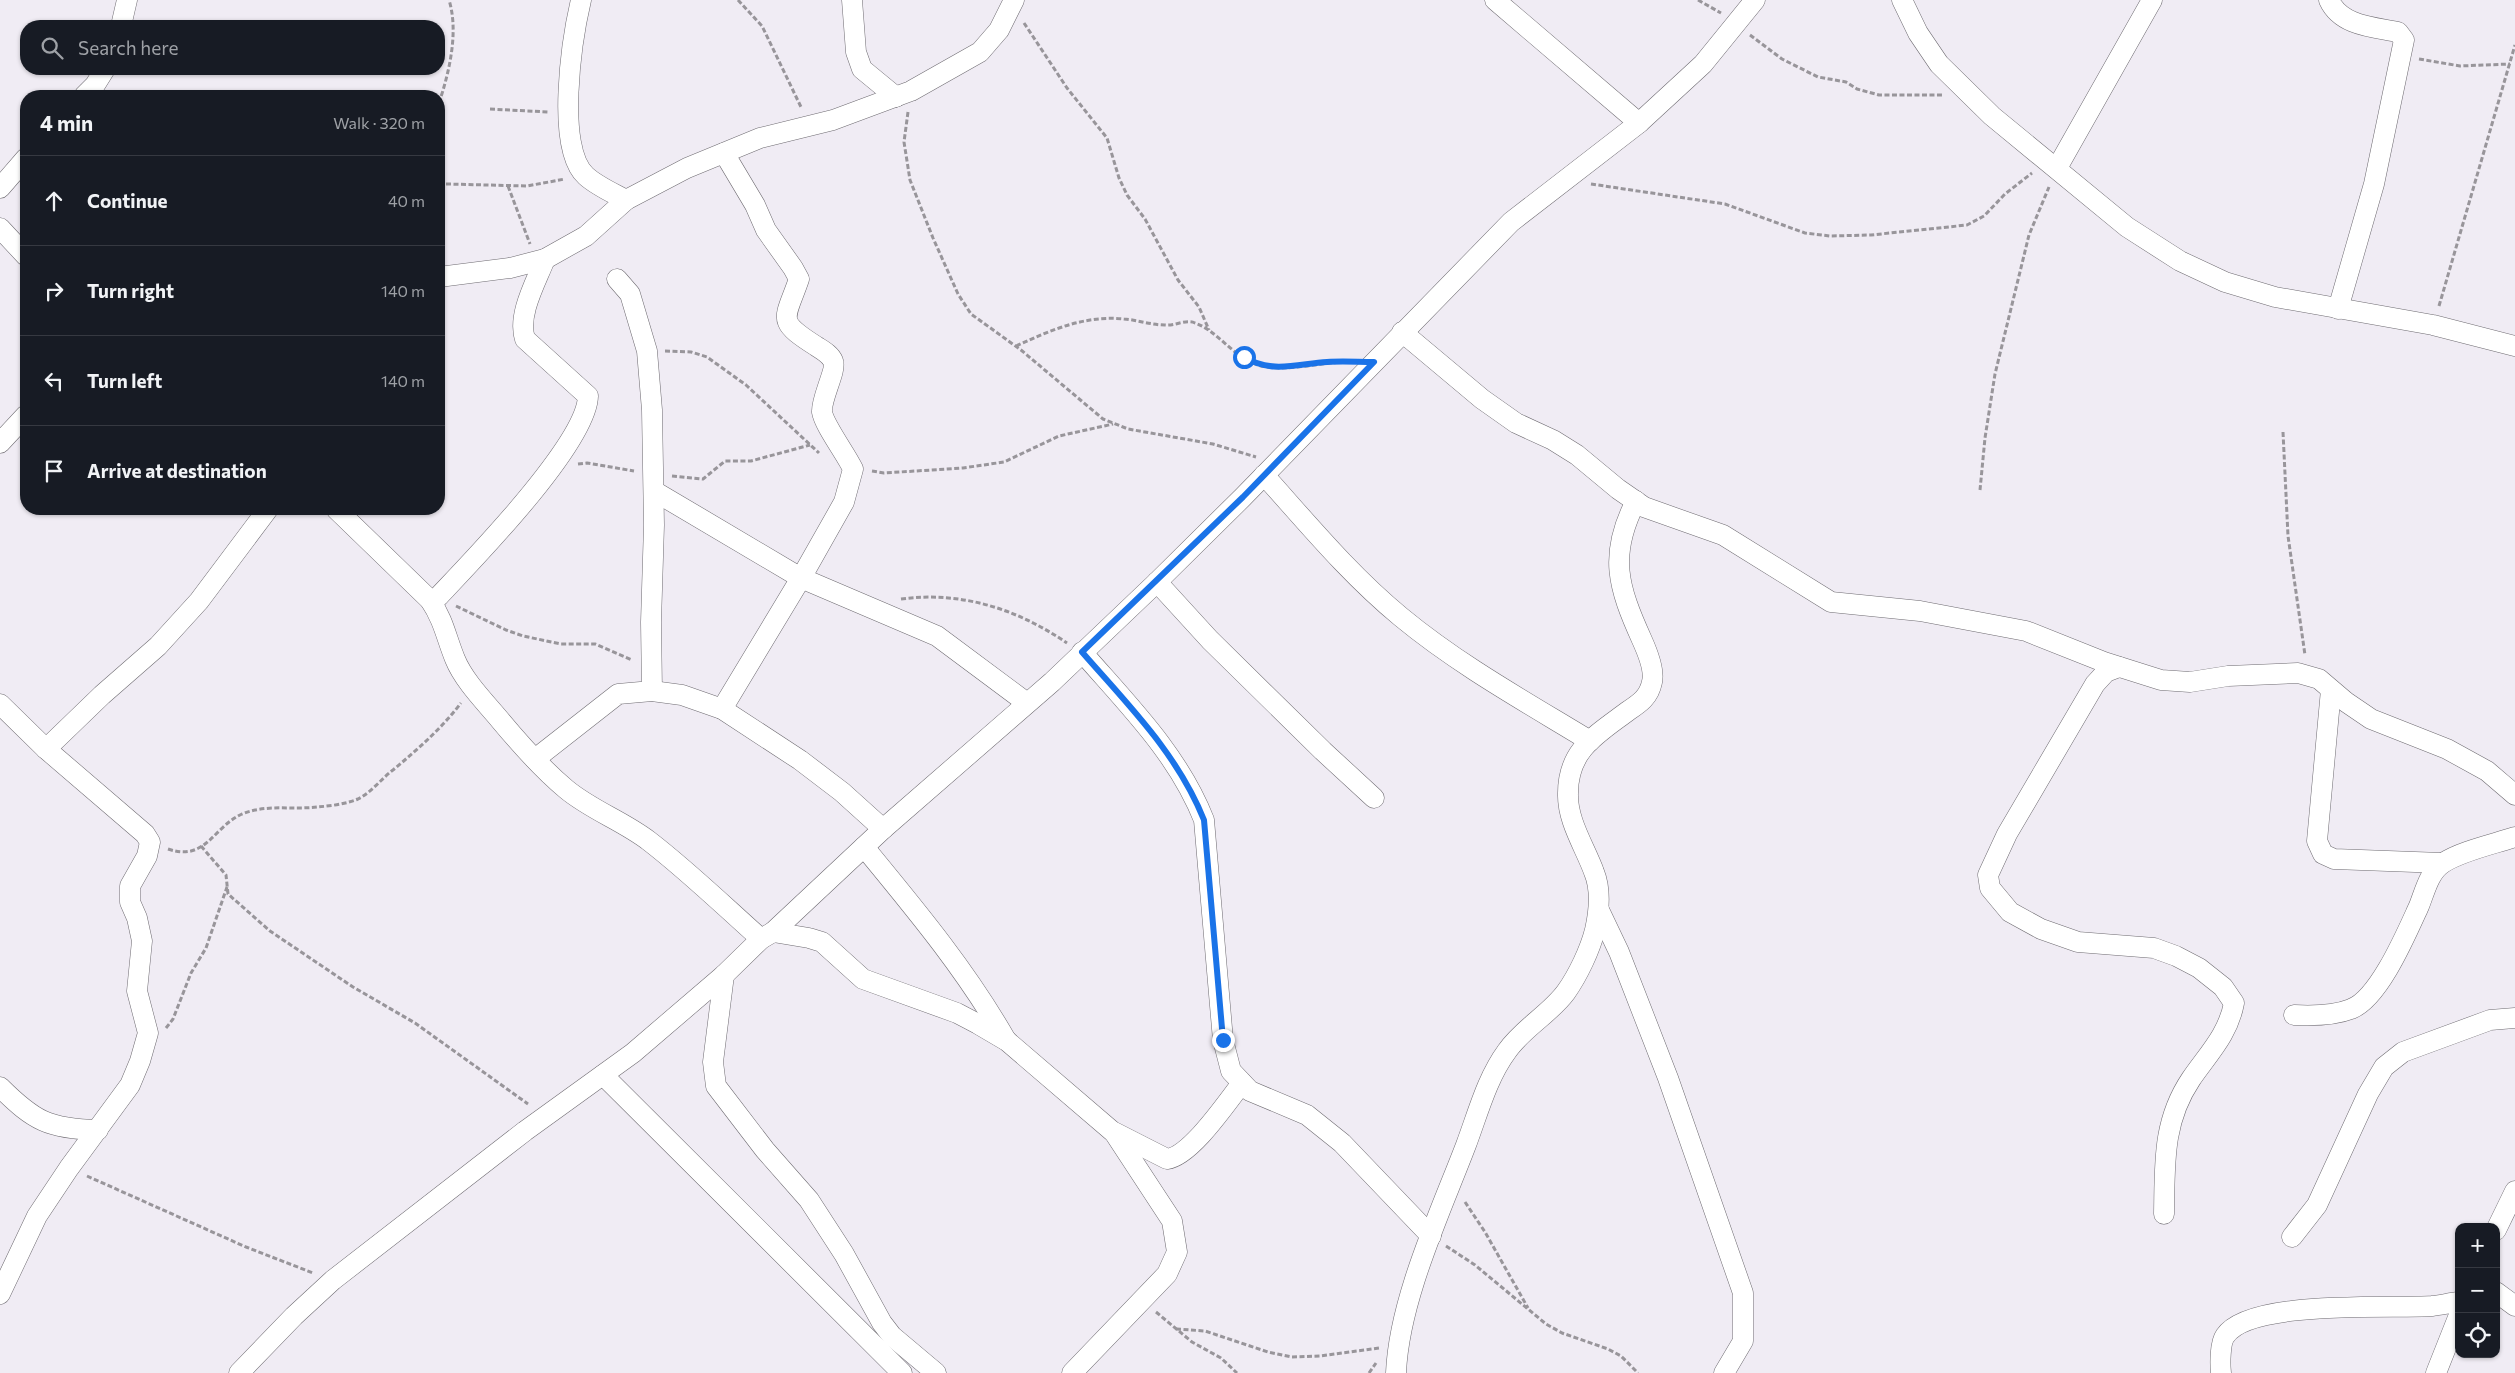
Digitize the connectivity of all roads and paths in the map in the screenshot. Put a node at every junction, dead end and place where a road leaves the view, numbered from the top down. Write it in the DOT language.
graph roads {
  1 [pos="127,0"];
  2 [pos="449,0"];
  3 [pos="581,0"];
  4 [pos="738,0"];
  5 [pos="852,0"];
  6 [pos="1495,0"];
  7 [pos="1698,0"];
  8 [pos="1755,0"];
  9 [pos="1902,0"];
  10 [pos="2152,0"];
  11 [pos="2329,0"];
  12 [pos="1013,2"];
  13 [pos="122,20"];
  14 [pos="1737,22"];
  15 [pos="2515,45"];
  16 [pos="2403,55"];
  17 [pos="2510,64"];
  18 [pos="101,75"];
  19 [pos="90,90"];
  20 [pos="442,90"];
  21 [pos="903,94"];
  22 [pos="1977,101"];
  23 [pos="490,109"];
  24 [pos="569,117"];
  25 [pos="1639,123"];
  26 [pos="810,126"];
  27 [pos="724,153"];
  28 [pos="2052,164"];
  29 [pos="20,165"];
  30 [pos="585,176"];
  31 [pos="1564,181"];
  32 [pos="446,184"];
  33 [pos="508,186"];
  34 [pos="0,188"];
  35 [pos="626,200"];
  36 [pos="0,228"];
  37 [pos="20,250"];
  38 [pos="540,260"];
  39 [pos="445,276"];
  40 [pos="617,279"];
  41 [pos="2338,309"];
  42 [pos="2433,326"];
  43 [pos="1209,330"];
  44 [pos="1402,332"];
  45 [pos="1016,346"];
  46 [pos="2515,346"];
  47 [pos="647,351"];
  48 [pos="1374,362"];
  49 [pos="20,421"];
  50 [pos="1114,423"];
  51 [pos="2283,432"];
  52 [pos="0,442"];
  53 [pos="810,445"];
  54 [pos="820,454"];
  55 [pos="551,467"];
  56 [pos="853,468"];
  57 [pos="1270,469"];
  58 [pos="654,482"];
  59 [pos="1980,490"];
  60 [pos="1636,501"];
  61 [pos="263,515"];
  62 [pos="343,515"];
  63 [pos="802,578"];
  64 [pos="1157,582"];
  65 [pos="434,599"];
  66 [pos="897,599"];
  67 [pos="1082,652"];
  68 [pos="2119,666"];
  69 [pos="652,671"];
  70 [pos="2308,676"];
  71 [pos="474,687"];
  72 [pos="2331,690"];
  73 [pos="652,691"];
  74 [pos="1027,703"];
  75 [pos="0,704"];
  76 [pos="722,709"];
  77 [pos="1590,741"];
  78 [pos="46,749"];
  79 [pos="535,759"];
  80 [pos="2515,795"];
  81 [pos="1374,798"];
  82 [pos="883,829"];
  83 [pos="2515,838"];
  84 [pos="150,842"];
  85 [pos="201,846"];
  86 [pos="864,847"];
  87 [pos="2442,863"];
  88 [pos="227,885"];
  89 [pos="1599,910"];
  90 [pos="767,936"];
  91 [pos="724,975"];
  92 [pos="2294,1015"];
  93 [pos="2515,1018"];
  94 [pos="148,1033"];
  95 [pos="1007,1041"];
  96 [pos="603,1075"];
  97 [pos="1242,1083"];
  98 [pos="0,1087"];
  99 [pos="545,1116"];
  100 [pos="98,1130"];
  101 [pos="1112,1131"];
  102 [pos="69,1168"];
  103 [pos="1455,1173"];
  104 [pos="2515,1191"];
  105 [pos="2164,1214"];
  106 [pos="2499,1223"];
  107 [pos="1431,1236"];
  108 [pos="2292,1237"];
  109 [pos="333,1280"];
  110 [pos="0,1294"];
  111 [pos="2500,1295"];
  112 [pos="1143,1301"];
  113 [pos="2455,1303"];
  114 [pos="2515,1306"];
  115 [pos="1530,1311"];
  116 [pos="2455,1325"];
  117 [pos="1176,1329"];
  118 [pos="1397,1345"];
  119 [pos="240,1373"];
  120 [pos="902,1373"];
  121 [pos="936,1373"];
  122 [pos="1072,1373"];
  123 [pos="1237,1373"];
  124 [pos="1396,1373"];
  125 [pos="1638,1373"];
  126 [pos="1724,1373"];
  127 [pos="2221,1373"];
  128 [pos="2436,1373"];
  1 -- 13 [label="street"];
  2 -- 20 [label="path"];
  3 -- 24 [label="street"];
  4 -- 26 [label="path"];
  5 -- 21 [label="street"];
  6 -- 25 [label="street"];
  7 -- 14 [label="path"];
  8 -- 14 [label="street"];
  9 -- 22 [label="street"];
  10 -- 28 [label="street"];
  11 -- 16 [label="street"];
  12 -- 21 [label="street"];
  12 -- 43 [label="path"];
  14 -- 22 [label="path"];
  14 -- 25 [label="street"];
  15 -- 17 [label="path"];
  16 -- 17 [label="path"];
  16 -- 41 [label="street"];
  17 -- 42 [label="path"];
  18 -- 19 [label="street"];
  21 -- 26 [label="street"];
  21 -- 45 [label="path"];
  22 -- 28 [label="street"];
  23 -- 24 [label="path"];
  24 -- 30 [label="street"];
  25 -- 31 [label="street"];
  26 -- 27 [label="street"];
  27 -- 35 [label="street"];
  27 -- 56 [label="street"];
  28 -- 31 [label="path"];
  28 -- 41 [label="street"];
  28 -- 59 [label="path"];
  29 -- 34 [label="street"];
  30 -- 33 [label="path"];
  30 -- 35 [label="street"];
  31 -- 44 [label="street"];
  32 -- 33 [label="path"];
  33 -- 38 [label="path"];
  35 -- 38 [label="street"];
  36 -- 37 [label="street"];
  38 -- 39 [label="street"];
  38 -- 55 [label="street"];
  40 -- 47 [label="street"];
  41 -- 42 [label="street"];
  42 -- 46 [label="street"];
  43 -- 45 [label="path"];
  43 -- 48 [label="path"];
  44 -- 48 [label="street"];
  44 -- 60 [label="street"];
  45 -- 50 [label="path"];
  47 -- 53 [label="path"];
  47 -- 58 [label="street"];
  48 -- 57 [label="street"];
  49 -- 52 [label="street"];
  50 -- 56 [label="path"];
  50 -- 57 [label="path"];
  51 -- 70 [label="path"];
  53 -- 54 [label="path"];
  53 -- 58 [label="path"];
  55 -- 58 [label="path"];
  55 -- 65 [label="street"];
  56 -- 63 [label="street"];
  57 -- 64 [label="street"];
  57 -- 77 [label="street"];
  58 -- 63 [label="street"];
  58 -- 69 [label="street"];
  60 -- 68 [label="street"];
  60 -- 77 [label="street"];
  61 -- 78 [label="street"];
  62 -- 65 [label="street"];
  63 -- 74 [label="street"];
  63 -- 76 [label="street"];
  64 -- 67 [label="street"];
  64 -- 81 [label="street"];
  65 -- 69 [label="path"];
  65 -- 71 [label="street"];
  66 -- 67 [label="path"];
  67 -- 74 [label="street"];
  67 -- 97 [label="street"];
  68 -- 70 [label="street"];
  68 -- 105 [label="street"];
  69 -- 73 [label="street"];
  70 -- 72 [label="street"];
  71 -- 79 [label="street"];
  71 -- 85 [label="path"];
  72 -- 80 [label="street"];
  72 -- 87 [label="street"];
  73 -- 76 [label="street"];
  73 -- 79 [label="street"];
  74 -- 82 [label="street"];
  75 -- 78 [label="street"];
  76 -- 82 [label="street"];
  77 -- 89 [label="street"];
  78 -- 84 [label="street"];
  79 -- 90 [label="street"];
  82 -- 86 [label="street"];
  83 -- 87 [label="street"];
  84 -- 85 [label="path"];
  84 -- 94 [label="street"];
  85 -- 88 [label="path"];
  86 -- 90 [label="street"];
  86 -- 95 [label="street"];
  87 -- 92 [label="street"];
  88 -- 94 [label="path"];
  88 -- 99 [label="path"];
  89 -- 103 [label="street"];
  89 -- 126 [label="street"];
  90 -- 91 [label="street"];
  90 -- 95 [label="street"];
  91 -- 96 [label="street"];
  91 -- 121 [label="street"];
  93 -- 108 [label="street"];
  94 -- 100 [label="street"];
  95 -- 101 [label="street"];
  96 -- 99 [label="street"];
  96 -- 120 [label="street"];
  97 -- 101 [label="street"];
  97 -- 107 [label="street"];
  98 -- 100 [label="street"];
  99 -- 109 [label="street"];
  100 -- 102 [label="street"];
  101 -- 112 [label="street"];
  102 -- 109 [label="path"];
  102 -- 110 [label="street"];
  103 -- 107 [label="street"];
  103 -- 115 [label="path"];
  104 -- 106 [label="street"];
  107 -- 115 [label="path"];
  107 -- 118 [label="street"];
  109 -- 119 [label="street"];
  111 -- 114 [label="street"];
  112 -- 117 [label="path"];
  112 -- 122 [label="street"];
  113 -- 127 [label="street"];
  115 -- 125 [label="path"];
  116 -- 128 [label="street"];
  117 -- 118 [label="path"];
  117 -- 123 [label="path"];
  118 -- 124 [label="street"];
}
